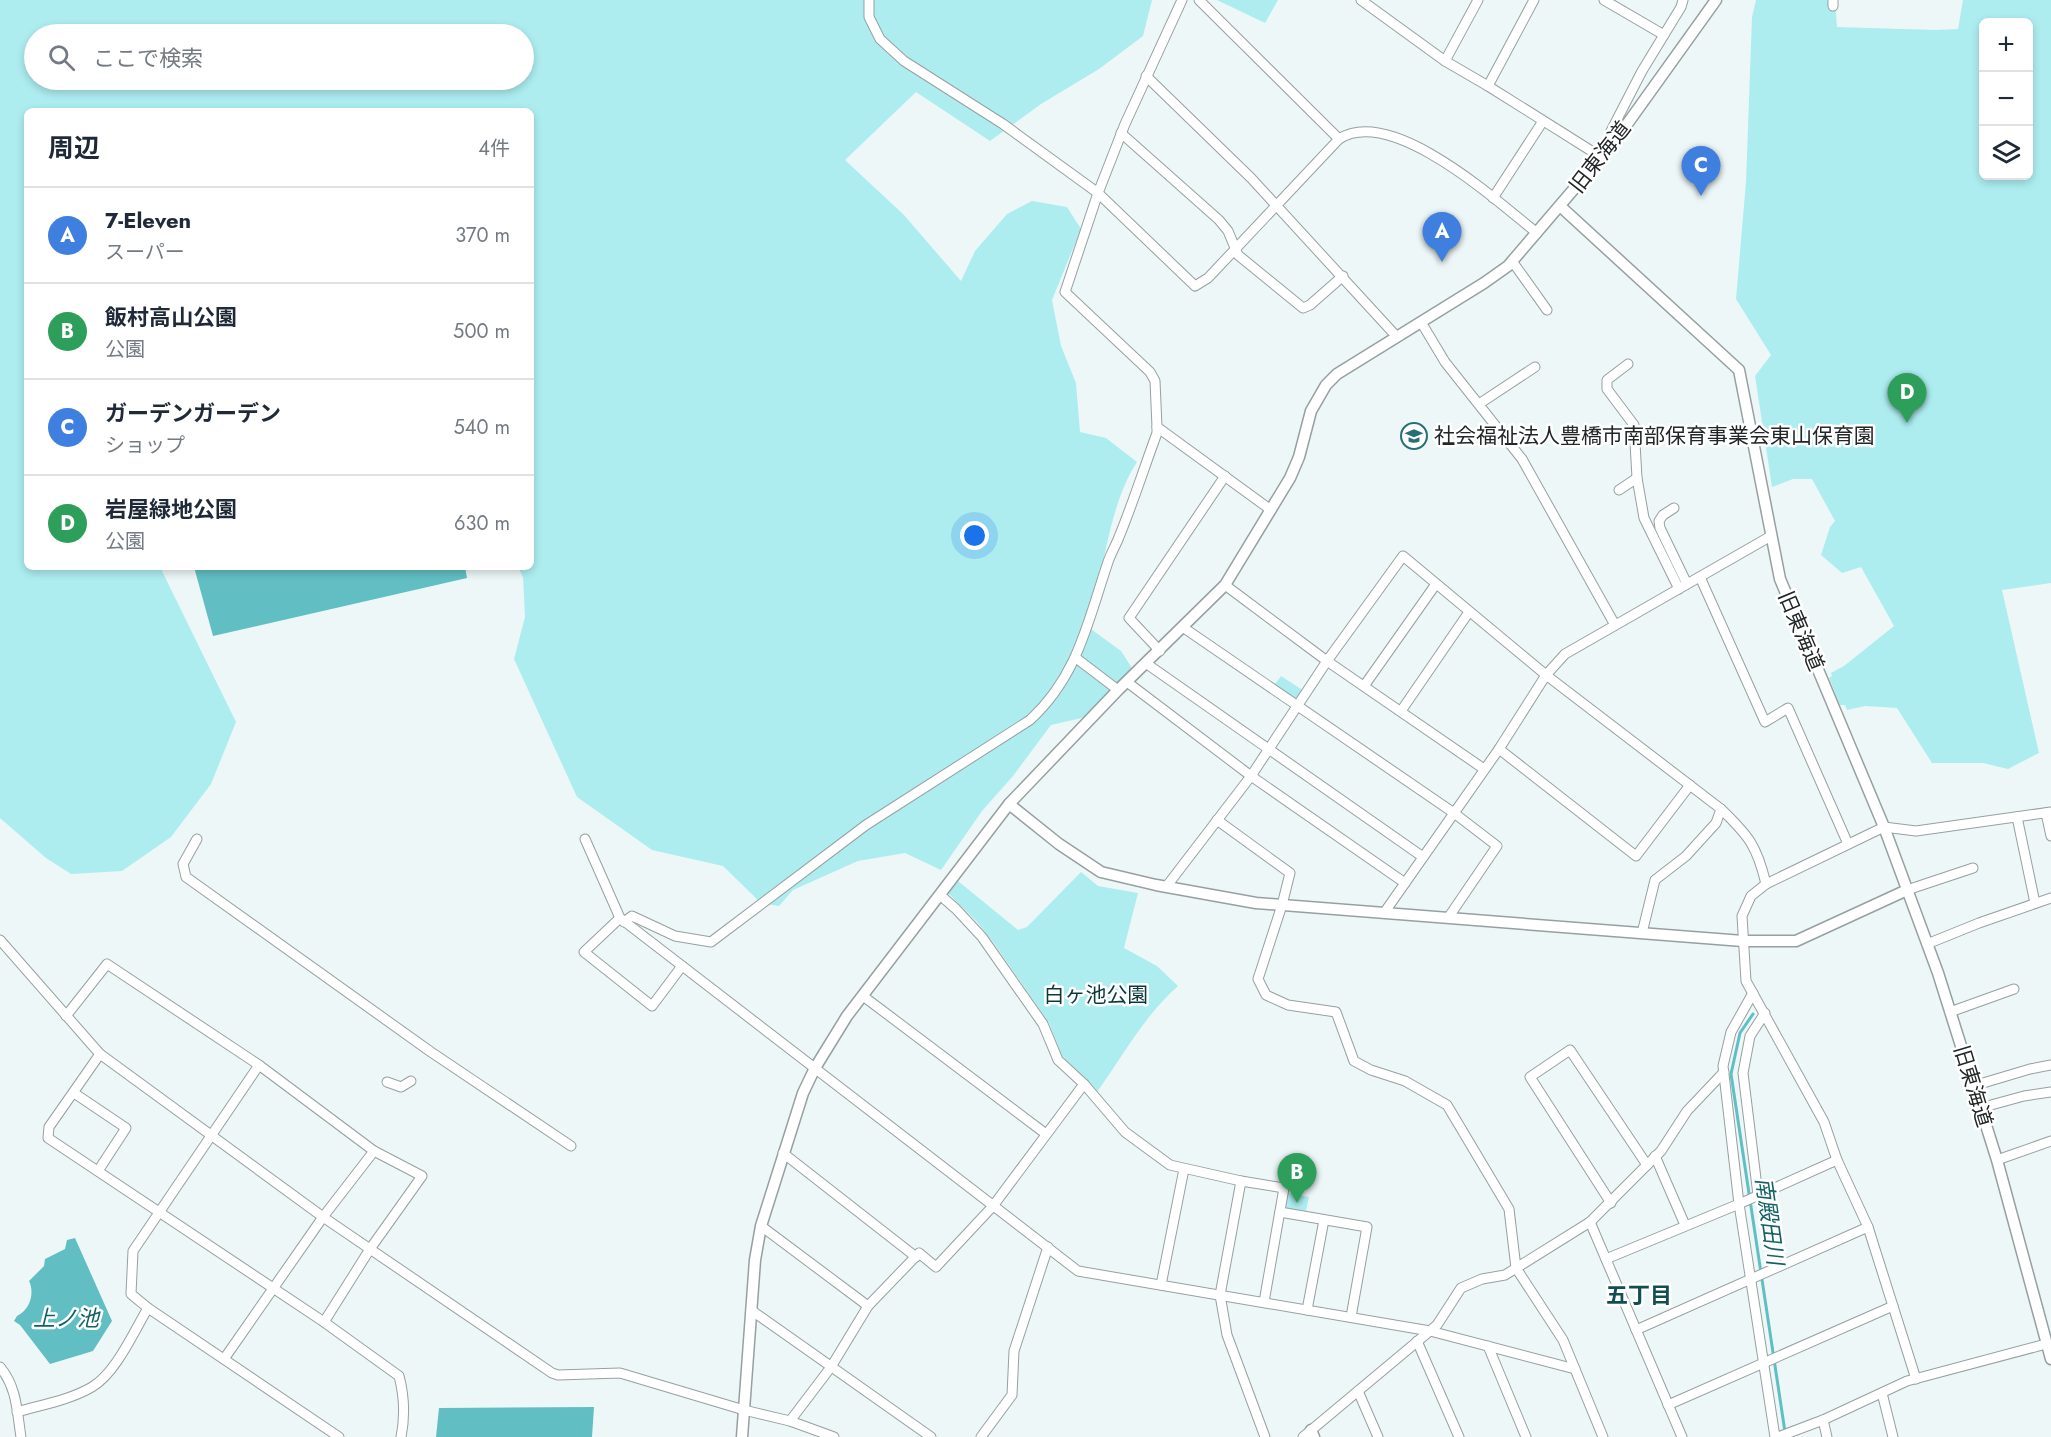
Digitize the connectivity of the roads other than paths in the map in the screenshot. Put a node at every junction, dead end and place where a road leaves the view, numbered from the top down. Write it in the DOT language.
graph roads {
  1 [pos="869,0"];
  2 [pos="1182,0"];
  3 [pos="1199,0"];
  4 [pos="1361,0"];
  5 [pos="1478,0"];
  6 [pos="1534,0"];
  7 [pos="1604,0"];
  8 [pos="1683,0"];
  9 [pos="1716,0"];
  10 [pos="1664,35"];
  11 [pos="1445,61"];
  12 [pos="1146,76"];
  13 [pos="1488,86"];
  14 [pos="1543,121"];
  15 [pos="1121,133"];
  16 [pos="1339,139"];
  17 [pos="1615,141"];
  18 [pos="1601,158"];
  19 [pos="1098,193"];
  20 [pos="1493,198"];
  21 [pos="1277,206"];
  22 [pos="1560,207"];
  23 [pos="1537,233"];
  24 [pos="1236,249"];
  25 [pos="1512,261"];
  26 [pos="1342,276"];
  27 [pos="1547,310"];
  28 [pos="1421,322"];
  29 [pos="1397,337"];
  30 [pos="1628,364"];
  31 [pos="1535,367"];
  32 [pos="1479,404"];
  33 [pos="1157,426"];
  34 [pos="1225,476"];
  35 [pos="1637,478"];
  36 [pos="1619,490"];
  37 [pos="1674,508"];
  38 [pos="1271,510"];
  39 [pos="1772,536"];
  40 [pos="1700,577"];
  41 [pos="1436,584"];
  42 [pos="1225,585"];
  43 [pos="1683,586"];
  44 [pos="1469,612"];
  45 [pos="1615,625"];
  46 [pos="1184,628"];
  47 [pos="1160,651"];
  48 [pos="1076,658"];
  49 [pos="1327,661"];
  50 [pos="1147,664"];
  51 [pos="1546,675"];
  52 [pos="1126,682"];
  53 [pos="1364,686"];
  54 [pos="1118,690"];
  55 [pos="1297,705"];
  56 [pos="1401,711"];
  57 [pos="1499,749"];
  58 [pos="1268,750"];
  59 [pos="1484,769"];
  60 [pos="1251,776"];
  61 [pos="1690,785"];
  62 [pos="1009,804"];
  63 [pos="1721,809"];
  64 [pos="2049,812"];
  65 [pos="1454,813"];
  66 [pos="2017,817"];
  67 [pos="1217,820"];
  68 [pos="1884,827"];
  69 [pos="2051,836"];
  70 [pos="197,839"];
  71 [pos="585,839"];
  72 [pos="1848,844"];
  73 [pos="1423,858"];
  74 [pos="1973,868"];
  75 [pos="1405,883"];
  76 [pos="1766,884"];
  77 [pos="1166,887"];
  78 [pos="1907,890"];
  79 [pos="940,895"];
  80 [pos="2051,898"];
  81 [pos="2035,903"];
  82 [pos="1282,905"];
  83 [pos="1384,913"];
  84 [pos="1448,918"];
  85 [pos="622,920"];
  86 [pos="1642,933"];
  87 [pos="0,940"];
  88 [pos="1743,941"];
  89 [pos="1927,944"];
  90 [pos="682,966"];
  91 [pos="2014,989"];
  92 [pos="1753,993"];
  93 [pos="862,996"];
  94 [pos="1950,1012"];
  95 [pos="1765,1013"];
  96 [pos="66,1016"];
  97 [pos="100,1054"];
  98 [pos="259,1065"];
  99 [pos="2051,1065"];
  100 [pos="815,1068"];
  101 [pos="1724,1072"];
  102 [pos="411,1081"];
  103 [pos="387,1082"];
  104 [pos="1083,1084"];
  105 [pos="1973,1086"];
  106 [pos="2051,1092"];
  107 [pos="74,1093"];
  108 [pos="1980,1108"];
  109 [pos="1046,1134"];
  110 [pos="211,1136"];
  111 [pos="2051,1141"];
  112 [pos="571,1146"];
  113 [pos="374,1151"];
  114 [pos="783,1153"];
  115 [pos="1655,1156"];
  116 [pos="1838,1160"];
  117 [pos="1996,1160"];
  118 [pos="1647,1165"];
  119 [pos="1184,1169"];
  120 [pos="98,1171"];
  121 [pos="1241,1181"];
  122 [pos="1756,1196"];
  123 [pos="1611,1203"];
  124 [pos="1741,1203"];
  125 [pos="993,1206"];
  126 [pos="160,1212"];
  127 [pos="1280,1212"];
  128 [pos="323,1217"];
  129 [pos="1324,1220"];
  130 [pos="1590,1222"];
  131 [pos="1685,1225"];
  132 [pos="761,1226"];
  133 [pos="1868,1227"];
  134 [pos="1047,1248"];
  135 [pos="370,1250"];
  136 [pos="916,1257"];
  137 [pos="1606,1259"];
  138 [pos="1516,1268"];
  139 [pos="1758,1277"];
  140 [pos="1161,1285"];
  141 [pos="274,1289"];
  142 [pos="1220,1295"];
  143 [pos="1264,1302"];
  144 [pos="868,1306"];
  145 [pos="1893,1306"];
  146 [pos="148,1308"];
  147 [pos="751,1310"];
  148 [pos="1307,1310"];
  149 [pos="1351,1317"];
  150 [pos="324,1322"];
  151 [pos="1636,1330"];
  152 [pos="1430,1331"];
  153 [pos="1417,1341"];
  154 [pos="2046,1344"];
  155 [pos="1488,1346"];
  156 [pos="224,1359"];
  157 [pos="2051,1359"];
  158 [pos="1766,1362"];
  159 [pos="0,1367"];
  160 [pos="831,1367"];
  161 [pos="1575,1369"];
  162 [pos="1916,1379"];
  163 [pos="1358,1391"];
  164 [pos="1882,1392"];
  165 [pos="1668,1405"];
  166 [pos="744,1410"];
  167 [pos="17,1412"];
  168 [pos="790,1420"];
  169 [pos="1823,1420"];
  170 [pos="1309,1435"];
  171 [pos="21,1437"];
  172 [pos="339,1437"];
  173 [pos="401,1437"];
  174 [pos="742,1437"];
  175 [pos="834,1437"];
  176 [pos="931,1437"];
  177 [pos="981,1437"];
  178 [pos="1265,1437"];
  179 [pos="1378,1437"];
  180 [pos="1459,1437"];
  181 [pos="1526,1437"];
  182 [pos="1603,1437"];
  183 [pos="1682,1437"];
  184 [pos="1777,1437"];
  185 [pos="1827,1437"];
  186 [pos="1893,1437"];
  1 -- 19 [label="street"];
  2 -- 12 [label="street"];
  3 -- 16 [label="street"];
  4 -- 11 [label="street"];
  5 -- 11 [label="street"];
  6 -- 13 [label="street"];
  7 -- 10 [label="street"];
  8 -- 10 [label="street"];
  9 -- 17 [label="street, 旧東海道"];
  10 -- 17 [label="street"];
  11 -- 13 [label="street"];
  12 -- 15 [label="street"];
  12 -- 21 [label="street"];
  13 -- 14 [label="street"];
  14 -- 18 [label="street"];
  14 -- 20 [label="street"];
  15 -- 19 [label="street"];
  15 -- 24 [label="street"];
  16 -- 20 [label="street"];
  16 -- 21 [label="street"];
  17 -- 18 [label="street, 旧東海道"];
  18 -- 22 [label="street, 旧東海道"];
  19 -- 24 [label="street"];
  19 -- 33 [label="street"];
  20 -- 23 [label="street"];
  21 -- 24 [label="street"];
  21 -- 26 [label="street"];
  22 -- 23 [label="street"];
  22 -- 39 [label="street, 旧東海道"];
  23 -- 25 [label="street"];
  24 -- 26 [label="street"];
  25 -- 27 [label="street"];
  25 -- 28 [label="street"];
  26 -- 29 [label="street"];
  28 -- 29 [label="street"];
  28 -- 32 [label="street"];
  29 -- 38 [label="street"];
  30 -- 35 [label="street"];
  31 -- 32 [label="street"];
  32 -- 45 [label="street"];
  33 -- 34 [label="street"];
  33 -- 48 [label="street"];
  34 -- 38 [label="street"];
  34 -- 47 [label="street"];
  35 -- 36 [label="street"];
  35 -- 43 [label="street"];
  37 -- 43 [label="street"];
  38 -- 42 [label="street"];
  39 -- 40 [label="street"];
  39 -- 68 [label="street, 旧東海道"];
  40 -- 43 [label="street"];
  40 -- 72 [label="street"];
  41 -- 44 [label="street"];
  41 -- 49 [label="street"];
  41 -- 53 [label="street"];
  42 -- 46 [label="street"];
  42 -- 49 [label="street"];
  43 -- 45 [label="street"];
  44 -- 51 [label="street"];
  44 -- 56 [label="street"];
  45 -- 51 [label="street"];
  46 -- 47 [label="street"];
  46 -- 55 [label="street"];
  47 -- 50 [label="street"];
  48 -- 54 [label="street"];
  48 -- 85 [label="street"];
  49 -- 53 [label="street"];
  49 -- 55 [label="street"];
  50 -- 52 [label="street"];
  50 -- 58 [label="street"];
  51 -- 57 [label="street"];
  51 -- 61 [label="street"];
  52 -- 54 [label="street"];
  52 -- 60 [label="street"];
  53 -- 56 [label="street"];
  54 -- 62 [label="street"];
  55 -- 58 [label="street"];
  55 -- 65 [label="street"];
  56 -- 59 [label="street"];
  57 -- 59 [label="street"];
  57 -- 61 [label="street"];
  58 -- 60 [label="street"];
  58 -- 73 [label="street"];
  59 -- 65 [label="street"];
  60 -- 67 [label="street"];
  60 -- 75 [label="street"];
  61 -- 63 [label="street"];
  62 -- 77 [label="street"];
  62 -- 79 [label="street"];
  63 -- 76 [label="street"];
  63 -- 86 [label="street"];
  64 -- 66 [label="street"];
  64 -- 69 [label="street"];
  65 -- 73 [label="street"];
  65 -- 84 [label="street"];
  66 -- 68 [label="street"];
  66 -- 81 [label="street"];
  67 -- 77 [label="street"];
  67 -- 82 [label="street"];
  68 -- 72 [label="street"];
  68 -- 78 [label="street, 旧東海道"];
  70 -- 112 [label="street"];
  71 -- 85 [label="street"];
  72 -- 76 [label="street"];
  73 -- 75 [label="street"];
  74 -- 78 [label="street"];
  75 -- 83 [label="street"];
  76 -- 88 [label="street"];
  77 -- 82 [label="street"];
  78 -- 88 [label="street"];
  78 -- 89 [label="street, 旧東海道"];
  79 -- 93 [label="street"];
  79 -- 104 [label="street"];
  80 -- 81 [label="street"];
  81 -- 89 [label="street"];
  82 -- 83 [label="street"];
  82 -- 138 [label="street"];
  83 -- 84 [label="street"];
  84 -- 86 [label="street"];
  85 -- 90 [label="street"];
  85 -- 90 [label="street"];
  86 -- 88 [label="street"];
  87 -- 96 [label="street"];
  88 -- 92 [label="street"];
  89 -- 94 [label="street, 旧東海道"];
  90 -- 100 [label="street"];
  91 -- 94 [label="street"];
  92 -- 95 [label="street"];
  92 -- 101 [label="street"];
  93 -- 100 [label="street"];
  93 -- 109 [label="street"];
  94 -- 105 [label="street, 旧東海道"];
  95 -- 116 [label="street"];
  95 -- 122 [label="street"];
  96 -- 97 [label="street"];
  96 -- 98 [label="street"];
  97 -- 107 [label="street"];
  97 -- 110 [label="street"];
  98 -- 110 [label="street"];
  98 -- 113 [label="street"];
  99 -- 105 [label="street"];
  100 -- 114 [label="street"];
  100 -- 125 [label="street"];
  101 -- 115 [label="street"];
  101 -- 124 [label="street"];
  102 -- 103 [label="street"];
  104 -- 109 [label="street"];
  104 -- 119 [label="street"];
  105 -- 108 [label="street, 旧東海道"];
  106 -- 108 [label="street"];
  107 -- 120 [label="street"];
  107 -- 120 [label="street"];
  108 -- 117 [label="street, 旧東海道"];
  109 -- 125 [label="street"];
  110 -- 126 [label="street"];
  110 -- 128 [label="street"];
  111 -- 117 [label="street"];
  113 -- 128 [label="street"];
  113 -- 135 [label="street"];
  114 -- 132 [label="street"];
  114 -- 136 [label="street"];
  115 -- 118 [label="street"];
  115 -- 131 [label="street"];
  116 -- 122 [label="street"];
  116 -- 133 [label="street"];
  117 -- 154 [label="street, 旧東海道"];
  118 -- 123 [label="street"];
  118 -- 123 [label="street"];
  119 -- 121 [label="street"];
  119 -- 140 [label="street"];
  120 -- 126 [label="street"];
  121 -- 127 [label="street"];
  121 -- 142 [label="street"];
  122 -- 124 [label="street"];
  123 -- 130 [label="street"];
  124 -- 131 [label="street"];
  124 -- 139 [label="street"];
  125 -- 134 [label="street"];
  125 -- 136 [label="street"];
  126 -- 141 [label="street"];
  126 -- 146 [label="street"];
  127 -- 129 [label="street"];
  127 -- 143 [label="street"];
  128 -- 135 [label="street"];
  128 -- 141 [label="street"];
  129 -- 148 [label="street"];
  129 -- 149 [label="street"];
  130 -- 137 [label="street"];
  130 -- 138 [label="street"];
  131 -- 137 [label="street"];
  132 -- 144 [label="street"];
  132 -- 147 [label="street"];
  133 -- 139 [label="street"];
  133 -- 145 [label="street"];
  134 -- 140 [label="street"];
  134 -- 177 [label="street"];
  135 -- 150 [label="street"];
  135 -- 166 [label="street"];
  136 -- 144 [label="street"];
  137 -- 151 [label="street"];
  138 -- 152 [label="street"];
  138 -- 161 [label="street"];
  139 -- 151 [label="street"];
  139 -- 158 [label="street"];
  140 -- 142 [label="street"];
  141 -- 150 [label="street"];
  141 -- 156 [label="street"];
  142 -- 143 [label="street"];
  142 -- 178 [label="street"];
  143 -- 148 [label="street"];
  144 -- 160 [label="street"];
  145 -- 158 [label="street"];
  145 -- 162 [label="street"];
  146 -- 156 [label="street"];
  146 -- 167 [label="street"];
  147 -- 160 [label="street"];
  147 -- 166 [label="street"];
  148 -- 149 [label="street"];
  149 -- 152 [label="street"];
  150 -- 173 [label="street"];
  151 -- 165 [label="street"];
  152 -- 153 [label="street"];
  152 -- 155 [label="street"];
  153 -- 163 [label="street"];
  153 -- 180 [label="street"];
  154 -- 157 [label="street, 旧東海道"];
  154 -- 162 [label="street"];
  155 -- 161 [label="street"];
  155 -- 181 [label="street"];
  156 -- 172 [label="street"];
  158 -- 165 [label="street"];
  158 -- 184 [label="street"];
  159 -- 167 [label="street"];
  160 -- 168 [label="street"];
  160 -- 176 [label="street"];
  161 -- 182 [label="street"];
  162 -- 164 [label="street"];
  163 -- 170 [label="street"];
  163 -- 179 [label="street"];
  164 -- 169 [label="street"];
  164 -- 186 [label="street"];
  165 -- 183 [label="street"];
  166 -- 168 [label="street"];
  166 -- 174 [label="street"];
  167 -- 171 [label="street"];
  168 -- 175 [label="street"];
  169 -- 184 [label="street"];
  169 -- 185 [label="street"];
}
